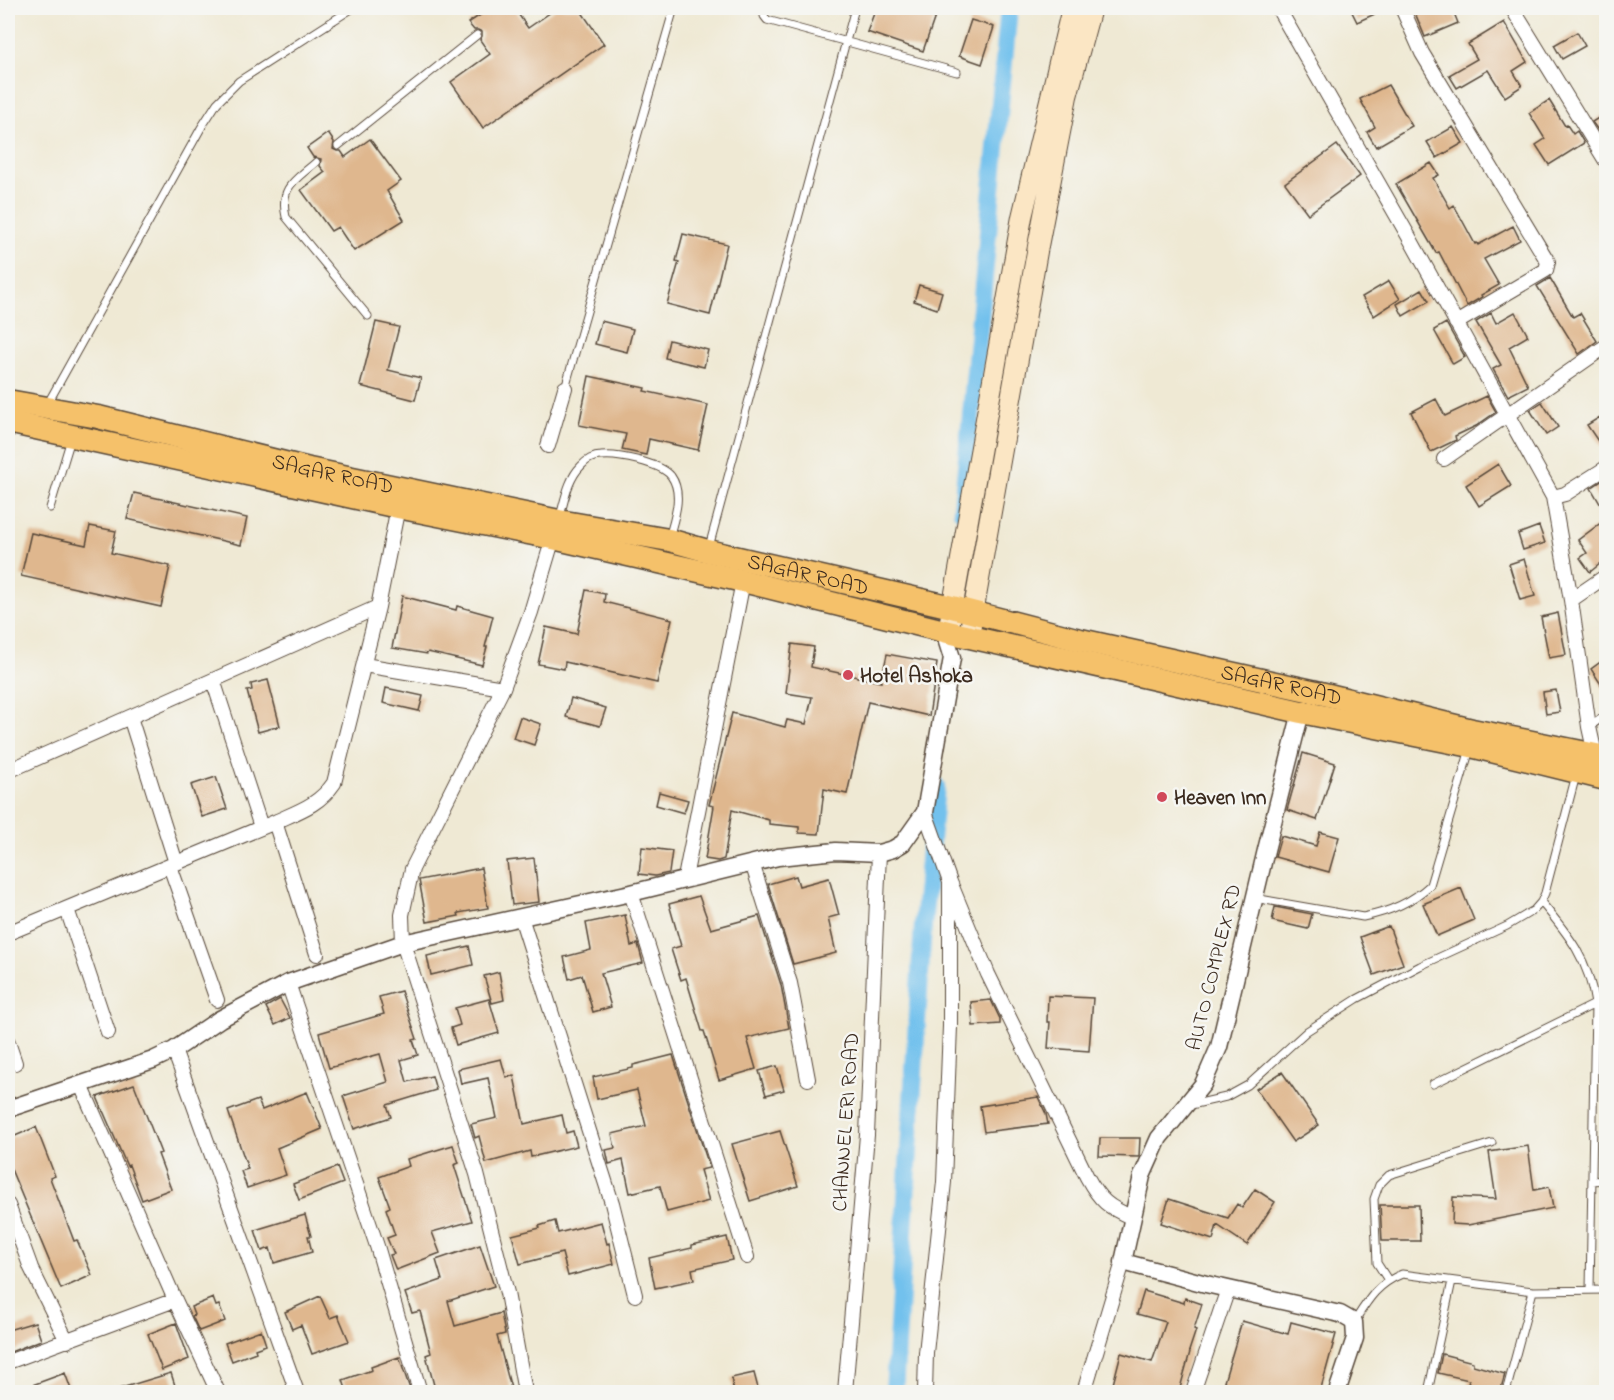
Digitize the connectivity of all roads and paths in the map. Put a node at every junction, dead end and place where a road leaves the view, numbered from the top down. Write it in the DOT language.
graph roads {
  1 [pos="352,8"];
  2 [pos="674,8"];
  3 [pos="766,8"];
  4 [pos="855,8"];
  5 [pos="1072,8"];
  6 [pos="1091,8"];
  7 [pos="1278,8"];
  8 [pos="1402,8"];
  9 [pos="1512,8"];
  10 [pos="477,35"];
  11 [pos="846,40"];
  12 [pos="957,72"];
  13 [pos="338,146"];
  14 [pos="1606,161"];
  15 [pos="316,162"];
  16 [pos="368,316"];
  17 [pos="1456,323"];
  18 [pos="1606,346"];
  19 [pos="565,388"];
  20 [pos="8,400"];
  21 [pos="45,408"];
  22 [pos="1507,414"];
  23 [pos="8,422"];
  24 [pos="72,436"];
  25 [pos="548,446"];
  26 [pos="1444,459"];
  27 [pos="1606,468"];
  28 [pos="1553,497"];
  29 [pos="398,507"];
  30 [pos="50,508"];
  31 [pos="556,530"];
  32 [pos="666,552"];
  33 [pos="705,562"];
  34 [pos="1606,576"];
  35 [pos="743,581"];
  36 [pos="1571,600"];
  37 [pos="378,607"];
  38 [pos="952,607"];
  39 [pos="974,613"];
  40 [pos="958,634"];
  41 [pos="364,665"];
  42 [pos="213,680"];
  43 [pos="503,688"];
  44 [pos="1301,712"];
  45 [pos="1606,715"];
  46 [pos="130,717"];
  47 [pos="1589,727"];
  48 [pos="1471,746"];
  49 [pos="1601,756"];
  50 [pos="8,771"];
  51 [pos="1577,773"];
  52 [pos="1606,779"];
  53 [pos="925,812"];
  54 [pos="275,822"];
  55 [pos="261,827"];
  56 [pos="879,853"];
  57 [pos="752,863"];
  58 [pos="173,865"];
  59 [pos="685,878"];
  60 [pos="950,882"];
  61 [pos="631,893"];
  62 [pos="1254,898"];
  63 [pos="1541,902"];
  64 [pos="67,909"];
  65 [pos="521,917"];
  66 [pos="8,933"];
  67 [pos="403,943"];
  68 [pos="317,954"];
  69 [pos="288,984"];
  70 [pos="218,1000"];
  71 [pos="1595,1004"];
  72 [pos="108,1032"];
  73 [pos="8,1042"];
  74 [pos="174,1050"];
  75 [pos="15,1062"];
  76 [pos="808,1079"];
  77 [pos="1433,1084"];
  78 [pos="81,1085"];
  79 [pos="1185,1107"];
  80 [pos="8,1109"];
  81 [pos="1492,1143"];
  82 [pos="1606,1180"];
  83 [pos="1592,1181"];
  84 [pos="8,1205"];
  85 [pos="1133,1218"];
  86 [pos="747,1257"];
  87 [pos="1123,1262"];
  88 [pos="1388,1280"];
  89 [pos="1452,1281"];
  90 [pos="1228,1289"];
  91 [pos="1590,1290"];
  92 [pos="1606,1290"];
  93 [pos="1533,1291"];
  94 [pos="635,1295"];
  95 [pos="175,1300"];
  96 [pos="1354,1322"];
  97 [pos="67,1341"];
  98 [pos="8,1362"];
  99 [pos="218,1392"];
  100 [pos="297,1392"];
  101 [pos="420,1392"];
  102 [pos="525,1392"];
  103 [pos="845,1392"];
  104 [pos="924,1392"];
  105 [pos="1084,1392"];
  106 [pos="1193,1392"];
  107 [pos="1336,1392"];
  108 [pos="1428,1392"];
  109 [pos="1506,1392"];
  1 -- 21 [label="lane"];
  2 -- 19 [label="lane"];
  3 -- 11 [label="lane"];
  4 -- 11 [label="lane"];
  5 -- 38 [label="main road"];
  6 -- 39 [label="main road"];
  7 -- 17 [label="street"];
  8 -- 17 [label="street"];
  9 -- 14 [label="street"];
  10 -- 13 [label="lane"];
  11 -- 12 [label="lane"];
  11 -- 33 [label="lane"];
  15 -- 16 [label="lane"];
  17 -- 22 [label="street"];
  18 -- 22 [label="street"];
  19 -- 25 [label="street"];
  20 -- 21 [label="highway, SAGAR ROAD"];
  21 -- 31 [label="highway, SAGAR ROAD"];
  22 -- 26 [label="street"];
  22 -- 28 [label="street"];
  23 -- 24 [label="highway, SAGAR ROAD"];
  24 -- 29 [label="highway, SAGAR ROAD"];
  24 -- 30 [label="lane"];
  27 -- 28 [label="street"];
  28 -- 36 [label="street"];
  29 -- 31 [label="highway, SAGAR ROAD"];
  29 -- 37 [label="street"];
  31 -- 32 [label="highway, SAGAR ROAD"];
  31 -- 32 [label="lane"];
  31 -- 43 [label="street"];
  32 -- 33 [label="highway, SAGAR ROAD"];
  33 -- 35 [label="highway, SAGAR ROAD"];
  33 -- 38 [label="highway, SAGAR ROAD"];
  34 -- 36 [label="street"];
  35 -- 40 [label="highway, SAGAR ROAD"];
  35 -- 59 [label="street"];
  36 -- 47 [label="street"];
  37 -- 41 [label="street"];
  37 -- 42 [label="street"];
  38 -- 39 [label="highway, SAGAR ROAD"];
  38 -- 40 [label="main road"];
  39 -- 40 [label="main road"];
  39 -- 49 [label="highway, SAGAR ROAD"];
  40 -- 44 [label="highway, SAGAR ROAD"];
  40 -- 53 [label="street"];
  41 -- 43 [label="street"];
  41 -- 54 [label="street"];
  42 -- 46 [label="street"];
  42 -- 55 [label="street"];
  43 -- 67 [label="street"];
  44 -- 48 [label="highway, SAGAR ROAD"];
  44 -- 62 [label="street, AUTO COMPLEX RD"];
  45 -- 47 [label="lane"];
  46 -- 50 [label="street"];
  46 -- 58 [label="street"];
  47 -- 49 [label="street"];
  48 -- 51 [label="highway, SAGAR ROAD"];
  48 -- 62 [label="lane"];
  51 -- 52 [label="highway, SAGAR ROAD"];
  51 -- 63 [label="lane"];
  53 -- 56 [label="street"];
  53 -- 60 [label="street"];
  54 -- 55 [label="street"];
  54 -- 68 [label="street"];
  55 -- 58 [label="street"];
  56 -- 57 [label="street"];
  56 -- 103 [label="street, CHANNEL ERI ROAD"];
  57 -- 59 [label="street"];
  57 -- 76 [label="street"];
  58 -- 64 [label="street"];
  58 -- 70 [label="street"];
  59 -- 61 [label="street"];
  60 -- 85 [label="street"];
  60 -- 104 [label="street"];
  61 -- 65 [label="street"];
  61 -- 86 [label="street"];
  62 -- 79 [label="street, AUTO COMPLEX RD"];
  63 -- 71 [label="lane"];
  63 -- 79 [label="lane"];
  64 -- 66 [label="street"];
  64 -- 72 [label="street"];
  65 -- 67 [label="street"];
  65 -- 94 [label="street"];
  67 -- 69 [label="street"];
  67 -- 102 [label="street"];
  69 -- 74 [label="street"];
  69 -- 101 [label="street"];
  71 -- 77 [label="lane"];
  71 -- 83 [label="lane"];
  73 -- 75 [label="street"];
  74 -- 78 [label="street"];
  74 -- 100 [label="street"];
  78 -- 80 [label="street"];
  78 -- 95 [label="street"];
  79 -- 85 [label="street, AUTO COMPLEX RD"];
  81 -- 88 [label="lane"];
  82 -- 83 [label="lane"];
  83 -- 91 [label="lane"];
  84 -- 97 [label="street"];
  85 -- 87 [label="street, AUTO COMPLEX RD"];
  87 -- 90 [label="street"];
  87 -- 105 [label="street"];
  88 -- 89 [label="lane"];
  88 -- 96 [label="lane"];
  89 -- 93 [label="lane"];
  89 -- 108 [label="lane"];
  90 -- 96 [label="street"];
  90 -- 106 [label="street"];
  91 -- 92 [label="lane"];
  91 -- 93 [label="lane"];
  93 -- 109 [label="lane"];
  95 -- 97 [label="street"];
  95 -- 99 [label="street"];
  96 -- 107 [label="street"];
  97 -- 98 [label="street"];
}
